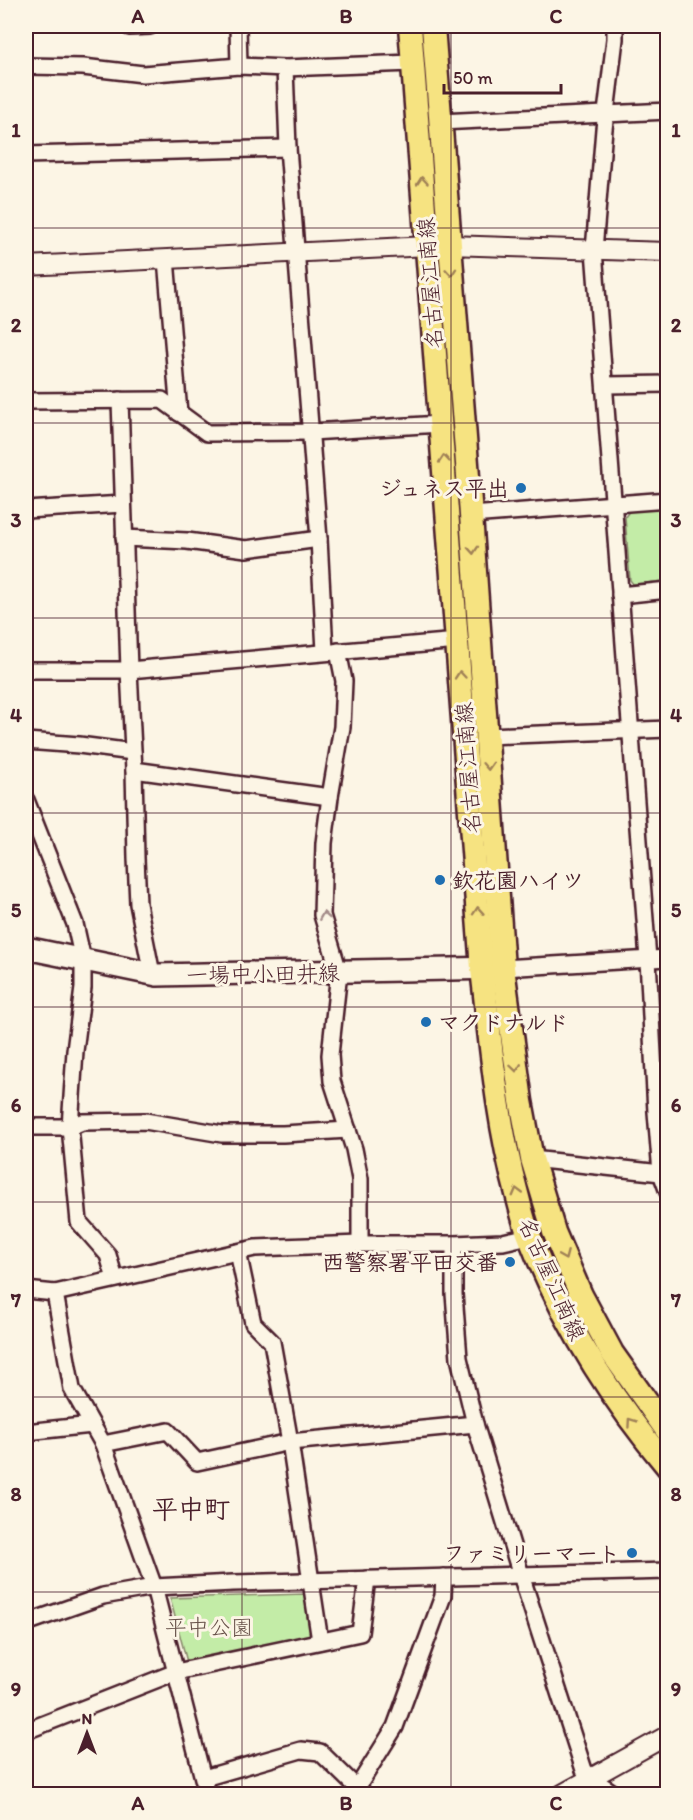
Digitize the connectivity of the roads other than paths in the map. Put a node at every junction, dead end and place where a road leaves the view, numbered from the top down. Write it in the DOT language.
graph roads {
  1 [pos="129,26"];
  2 [pos="150,26"];
  3 [pos="238,26"];
  4 [pos="410,26"];
  5 [pos="433,26"];
  6 [pos="615,26"];
  7 [pos="412,63"];
  8 [pos="26,66"];
  9 [pos="239,66"];
  10 [pos="285,69"];
  11 [pos="668,111"];
  12 [pos="606,114"];
  13 [pos="440,122"];
  14 [pos="288,148"];
  15 [pos="26,154"];
  16 [pos="438,246"];
  17 [pos="594,250"];
  18 [pos="668,252"];
  19 [pos="298,253"];
  20 [pos="166,259"];
  21 [pos="26,266"];
  22 [pos="668,384"];
  23 [pos="606,385"];
  24 [pos="120,400"];
  25 [pos="26,401"];
  26 [pos="179,413"];
  27 [pos="440,424"];
  28 [pos="311,432"];
  29 [pos="668,500"];
  30 [pos="615,503"];
  31 [pos="123,504"];
  32 [pos="26,510"];
  33 [pos="471,515"];
  34 [pos="124,538"];
  35 [pos="319,539"];
  36 [pos="668,590"];
  37 [pos="620,594"];
  38 [pos="458,641"];
  39 [pos="331,651"];
  40 [pos="26,670"];
  41 [pos="129,670"];
  42 [pos="668,729"];
  43 [pos="630,730"];
  44 [pos="487,736"];
  45 [pos="26,741"];
  46 [pos="133,752"];
  47 [pos="134,770"];
  48 [pos="330,797"];
  49 [pos="26,800"];
  50 [pos="26,948"];
  51 [pos="668,958"];
  52 [pos="648,959"];
  53 [pos="83,960"];
  54 [pos="493,969"];
  55 [pos="339,972"];
  56 [pos="152,974"];
  57 [pos="26,1127"];
  58 [pos="70,1127"];
  59 [pos="348,1130"];
  60 [pos="532,1159"];
  61 [pos="661,1173"];
  62 [pos="668,1192"];
  63 [pos="529,1236"];
  64 [pos="360,1244"];
  65 [pos="454,1244"];
  66 [pos="238,1252"];
  67 [pos="115,1279"];
  68 [pos="26,1290"];
  69 [pos="55,1293"];
  70 [pos="665,1420"];
  71 [pos="475,1424"];
  72 [pos="92,1425"];
  73 [pos="26,1432"];
  74 [pos="290,1442"];
  75 [pos="103,1444"];
  76 [pos="668,1467"];
  77 [pos="668,1571"];
  78 [pos="520,1575"];
  79 [pos="444,1577"];
  80 [pos="367,1579"];
  81 [pos="312,1581"];
  82 [pos="154,1587"];
  83 [pos="26,1623"];
  84 [pos="320,1641"];
  85 [pos="176,1672"];
  86 [pos="26,1731"];
  87 [pos="668,1735"];
  88 [pos="591,1778"];
  89 [pos="203,1790"];
  90 [pos="359,1791"];
  91 [pos="562,1794"];
  92 [pos="615,1794"];
  1 -- 2 [label="street"];
  3 -- 9 [label="street"];
  4 -- 7 [label="main road, 名古屋江南線"];
  5 -- 13 [label="main road, 名古屋江南線"];
  6 -- 12 [label="street"];
  7 -- 10 [label="street"];
  16 -- 7 [label="main road, 名古屋江南線, one-way"];
  8 -- 9 [label="street"];
  9 -- 10 [label="street"];
  10 -- 14 [label="street"];
  11 -- 12 [label="street"];
  12 -- 13 [label="street"];
  12 -- 17 [label="street"];
  13 -- 16 [label="main road, 名古屋江南線"];
  14 -- 15 [label="street"];
  14 -- 19 [label="street"];
  16 -- 17 [label="street"];
  16 -- 19 [label="street"];
  16 -- 27 [label="main road, 名古屋江南線"];
  16 -- 33 [label="main road, 名古屋江南線, one-way"];
  17 -- 18 [label="street"];
  17 -- 23 [label="street"];
  19 -- 20 [label="street"];
  19 -- 28 [label="street"];
  20 -- 21 [label="street"];
  20 -- 26 [label="street"];
  22 -- 23 [label="street"];
  23 -- 30 [label="street"];
  24 -- 25 [label="street"];
  24 -- 26 [label="street"];
  24 -- 31 [label="street"];
  26 -- 28 [label="street"];
  27 -- 28 [label="street"];
  38 -- 27 [label="main road, 名古屋江南線, one-way"];
  28 -- 35 [label="street"];
  29 -- 30 [label="street"];
  30 -- 33 [label="street"];
  30 -- 37 [label="street"];
  31 -- 32 [label="street"];
  31 -- 34 [label="street"];
  33 -- 44 [label="main road, 名古屋江南線, one-way"];
  34 -- 35 [label="street"];
  34 -- 41 [label="street"];
  35 -- 39 [label="street"];
  36 -- 37 [label="street"];
  37 -- 43 [label="street"];
  38 -- 39 [label="street"];
  54 -- 38 [label="main road, 名古屋江南線, one-way"];
  39 -- 41 [label="street"];
  39 -- 48 [label="street"];
  40 -- 41 [label="street"];
  41 -- 46 [label="street"];
  42 -- 43 [label="street"];
  43 -- 44 [label="street"];
  43 -- 52 [label="street"];
  44 -- 54 [label="main road, 名古屋江南線, one-way"];
  45 -- 46 [label="street"];
  46 -- 47 [label="street"];
  47 -- 48 [label="street"];
  47 -- 56 [label="street"];
  55 -- 48 [label="street, one-way"];
  49 -- 53 [label="street"];
  50 -- 53 [label="main road, 一場中小田井線"];
  51 -- 52 [label="street"];
  52 -- 54 [label="street"];
  52 -- 61 [label="street"];
  53 -- 56 [label="main road, 一場中小田井線"];
  53 -- 58 [label="street"];
  54 -- 55 [label="main road, 一場中小田井線"];
  54 -- 60 [label="main road, 名古屋江南線, one-way"];
  63 -- 54 [label="main road, 名古屋江南線, one-way"];
  55 -- 56 [label="main road, 一場中小田井線"];
  55 -- 59 [label="street"];
  57 -- 58 [label="street"];
  58 -- 59 [label="street"];
  58 -- 67 [label="street"];
  59 -- 64 [label="street"];
  60 -- 61 [label="street"];
  60 -- 70 [label="main road, 名古屋江南線, one-way"];
  61 -- 62 [label="street"];
  63 -- 65 [label="street"];
  76 -- 63 [label="main road, 名古屋江南線, one-way"];
  64 -- 65 [label="street"];
  64 -- 66 [label="street"];
  65 -- 71 [label="street"];
  66 -- 67 [label="street"];
  66 -- 74 [label="street"];
  67 -- 69 [label="street"];
  68 -- 69 [label="street"];
  69 -- 72 [label="street"];
  71 -- 74 [label="street"];
  71 -- 78 [label="street"];
  72 -- 73 [label="street"];
  72 -- 75 [label="street"];
  74 -- 75 [label="street"];
  74 -- 81 [label="street"];
  75 -- 82 [label="street"];
  77 -- 78 [label="street"];
  78 -- 79 [label="street"];
  78 -- 88 [label="street"];
  79 -- 80 [label="street"];
  79 -- 90 [label="street"];
  80 -- 81 [label="street"];
  80 -- 84 [label="street"];
  81 -- 82 [label="street"];
  81 -- 84 [label="street"];
  82 -- 83 [label="street"];
  82 -- 85 [label="street"];
  84 -- 85 [label="street"];
  85 -- 86 [label="street"];
  85 -- 89 [label="street"];
  87 -- 88 [label="street"];
  88 -- 91 [label="street"];
  88 -- 92 [label="street"];
  89 -- 90 [label="street"];
}
